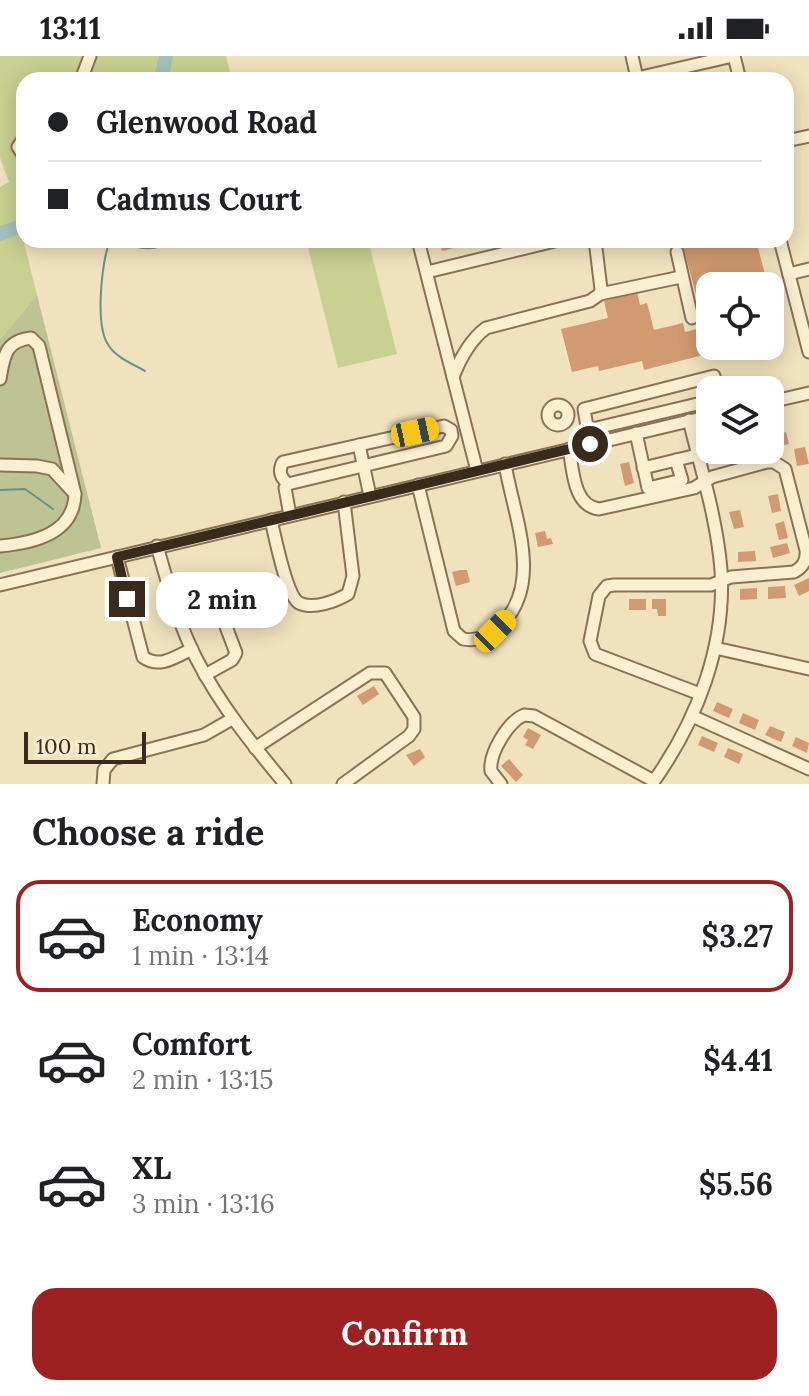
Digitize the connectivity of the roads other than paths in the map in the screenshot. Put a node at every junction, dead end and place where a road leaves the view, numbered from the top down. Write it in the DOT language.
graph roads {
  1 [pos="733,56"];
  2 [pos="663,72"];
  3 [pos="420,248"];
  4 [pos="526,248"];
  5 [pos="596,248"];
  6 [pos="782,248"];
  7 [pos="677,252"];
  8 [pos="809,269"];
  9 [pos="427,272"];
  10 [pos="789,274"];
  11 [pos="681,277"];
  12 [pos="600,294"];
  13 [pos="692,318"];
  14 [pos="809,352"];
  15 [pos="453,377"];
  16 [pos="0,379"];
  17 [pos="696,381"];
  18 [pos="809,393"];
  19 [pos="784,398"];
  20 [pos="696,404"];
  21 [pos="584,409"];
  22 [pos="567,411"];
  23 [pos="696,419"];
  24 [pos="689,420"];
  25 [pos="588,430"];
  26 [pos="636,433"];
  27 [pos="590,444"];
  28 [pos="359,445"];
  29 [pos="569,449"];
  30 [pos="696,451"];
  31 [pos="696,455"];
  32 [pos="676,460"];
  33 [pos="68,463"];
  34 [pos="505,464"];
  35 [pos="699,464"];
  36 [pos="0,465"];
  37 [pos="363,465"];
  38 [pos="643,468"];
  39 [pos="52,469"];
  40 [pos="477,471"];
  41 [pos="704,481"];
  42 [pos="288,484"];
  43 [pos="418,485"];
  44 [pos="75,494"];
  45 [pos="370,496"];
  46 [pos="344,502"];
  47 [pos="290,515"];
  48 [pos="271,520"];
  49 [pos="0,546"];
  50 [pos="157,546"];
  51 [pos="117,557"];
  52 [pos="721,582"];
  53 [pos="0,585"];
  54 [pos="173,601"];
  55 [pos="715,648"];
  56 [pos="192,649"];
  57 [pos="809,669"];
  58 [pos="205,675"];
  59 [pos="700,694"];
  60 [pos="692,716"];
  61 [pos="232,719"];
  62 [pos="255,748"];
  63 [pos="809,769"];
  64 [pos="655,783"];
  65 [pos="103,784"];
  66 [pos="285,784"];
  67 [pos="343,784"];
  68 [pos="501,784"];
  1 -- 2 [label="street"];
  3 -- 9 [label="street"];
  4 -- 9 [label="street"];
  5 -- 12 [label="street"];
  6 -- 10 [label="street"];
  7 -- 11 [label="street"];
  8 -- 10 [label="street"];
  9 -- 15 [label="street"];
  10 -- 14 [label="street"];
  11 -- 12 [label="street"];
  11 -- 13 [label="street"];
  12 -- 15 [label="street"];
  15 -- 40 [label="street"];
  16 -- 33 [label="street"];
  17 -- 21 [label="street"];
  18 -- 19 [label="street"];
  20 -- 25 [label="street"];
  21 -- 22 [label="street"];
  21 -- 25 [label="street"];
  23 -- 24 [label="street"];
  24 -- 26 [label="street"];
  24 -- 30 [label="street"];
  25 -- 27 [label="street"];
  26 -- 27 [label="street"];
  26 -- 38 [label="street"];
  27 -- 29 [label="street"];
  28 -- 37 [label="street"];
  28 -- 37 [label="street"];
  28 -- 42 [label="street"];
  29 -- 34 [label="street"];
  29 -- 41 [label="street"];
  31 -- 32 [label="street"];
  32 -- 38 [label="street"];
  32 -- 38 [label="street"];
  33 -- 39 [label="street"];
  33 -- 44 [label="street"];
  34 -- 40 [label="street"];
  34 -- 43 [label="street"];
  35 -- 41 [label="street"];
  36 -- 39 [label="street"];
  37 -- 42 [label="street"];
  37 -- 45 [label="street"];
  39 -- 44 [label="street"];
  40 -- 43 [label="street"];
  41 -- 52 [label="street"];
  41 -- 52 [label="street"];
  42 -- 47 [label="street"];
  43 -- 45 [label="street"];
  44 -- 49 [label="street"];
  45 -- 46 [label="street"];
  46 -- 47 [label="street"];
  46 -- 48 [label="street"];
  47 -- 48 [label="street"];
  48 -- 50 [label="street"];
  50 -- 51 [label="street"];
  50 -- 54 [label="street"];
  51 -- 53 [label="street"];
  51 -- 56 [label="street"];
  52 -- 55 [label="street"];
  52 -- 59 [label="street"];
  54 -- 56 [label="street"];
  54 -- 58 [label="street"];
  55 -- 57 [label="street"];
  55 -- 59 [label="street"];
  56 -- 58 [label="street"];
  58 -- 61 [label="street"];
  59 -- 60 [label="street"];
  60 -- 63 [label="street"];
  60 -- 64 [label="street"];
  61 -- 62 [label="street"];
  61 -- 65 [label="street"];
  62 -- 66 [label="street"];
  62 -- 67 [label="street"];
  64 -- 68 [label="street"];
}
